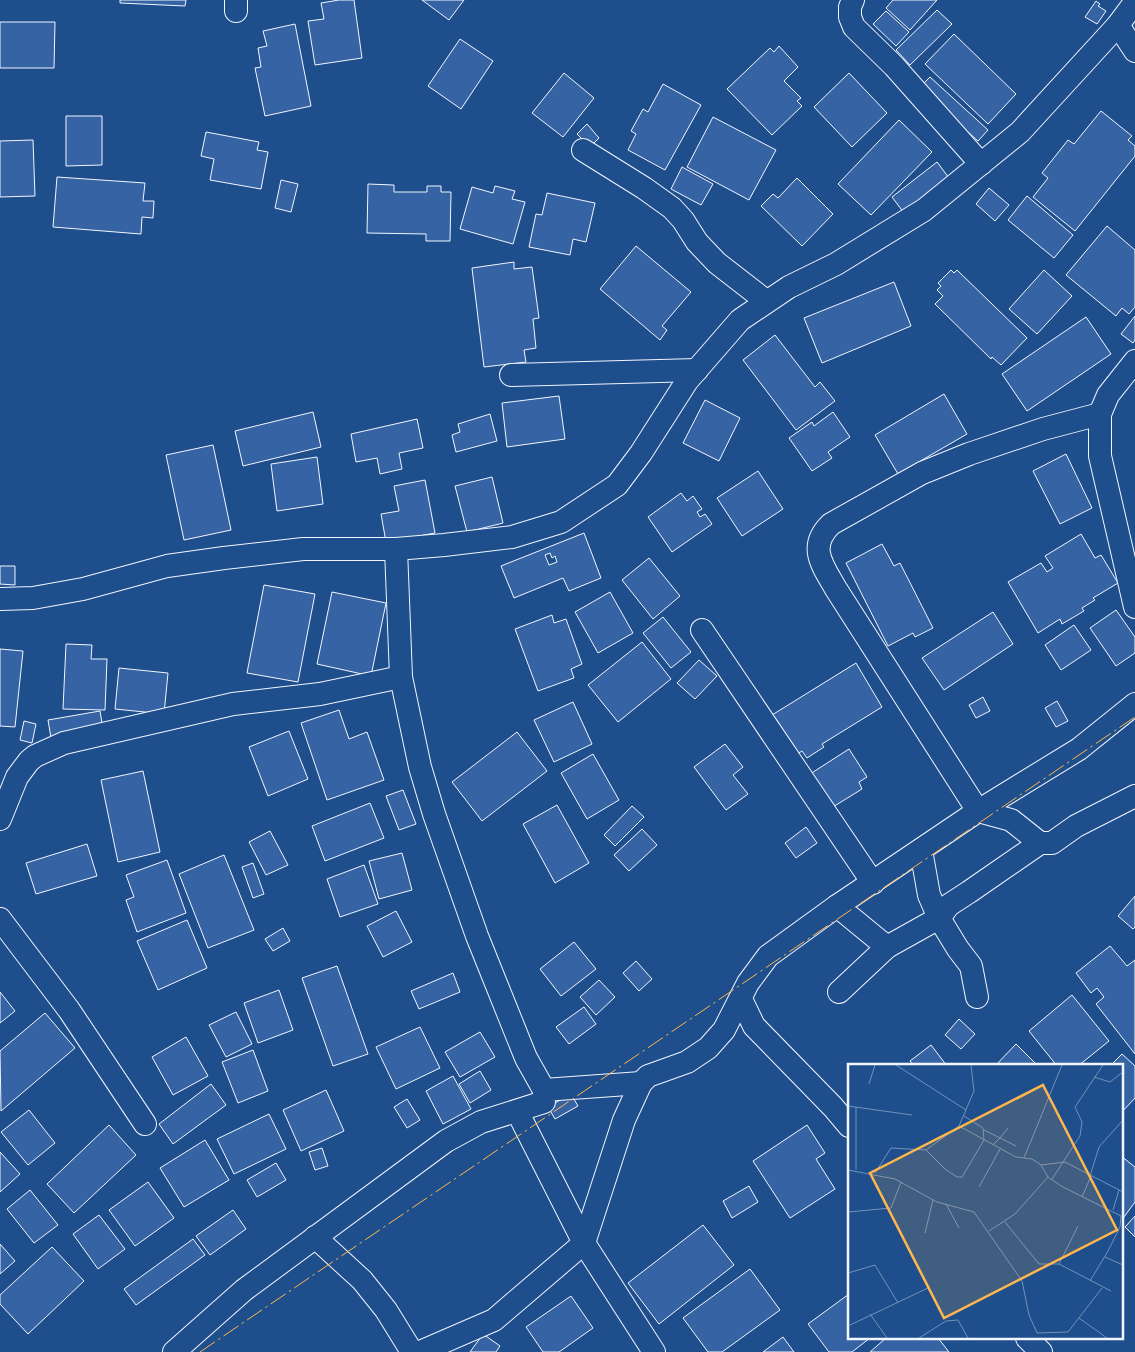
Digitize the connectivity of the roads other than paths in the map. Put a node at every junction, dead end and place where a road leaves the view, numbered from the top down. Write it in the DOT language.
graph roads {
  1 [pos="853,0"];
  2 [pos="1135,2"];
  3 [pos="1118,25"];
  4 [pos="1135,51"];
  5 [pos="583,150"];
  6 [pos="981,164"];
  7 [pos="766,301"];
  8 [pos="1135,361"];
  9 [pos="697,370"];
  10 [pos="511,374"];
  11 [pos="1100,414"];
  12 [pos="396,549"];
  13 [pos="0,599"];
  14 [pos="1135,607"];
  15 [pos="702,630"];
  16 [pos="400,677"];
  17 [pos="1135,704"];
  18 [pos="1135,796"];
  19 [pos="978,812"];
  20 [pos="0,820"];
  21 [pos="1040,843"];
  22 [pos="921,850"];
  23 [pos="873,883"];
  24 [pos="837,906"];
  25 [pos="939,918"];
  26 [pos="0,919"];
  27 [pos="887,947"];
  28 [pos="839,992"];
  29 [pos="977,997"];
  30 [pos="741,999"];
  31 [pos="641,1083"];
  32 [pos="544,1090"];
  33 [pos="517,1110"];
  34 [pos="145,1124"];
  35 [pos="848,1125"];
  36 [pos="315,1238"];
  37 [pos="584,1243"];
  38 [pos="1029,1340"];
  39 [pos="174,1352"];
  40 [pos="412,1352"];
  41 [pos="421,1352"];
  42 [pos="654,1352"];
  43 [pos="1041,1352"];
  1 -- 6 [label="street"];
  2 -- 3 [label="street"];
  3 -- 4 [label="street"];
  3 -- 6 [label="street"];
  5 -- 7 [label="street"];
  6 -- 7 [label="street"];
  7 -- 9 [label="street"];
  8 -- 11 [label="street"];
  9 -- 10 [label="street"];
  9 -- 12 [label="street"];
  11 -- 14 [label="street"];
  11 -- 19 [label="street"];
  12 -- 13 [label="street"];
  12 -- 16 [label="street"];
  15 -- 23 [label="street"];
  16 -- 20 [label="street"];
  16 -- 32 [label="street"];
  17 -- 19 [label="street"];
  18 -- 21 [label="street"];
  19 -- 21 [label="street"];
  19 -- 22 [label="street"];
  21 -- 25 [label="street"];
  22 -- 23 [label="street"];
  22 -- 25 [label="street"];
  23 -- 24 [label="street"];
  24 -- 27 [label="street"];
  24 -- 30 [label="street"];
  25 -- 27 [label="street"];
  25 -- 29 [label="street"];
  26 -- 34 [label="street"];
  27 -- 28 [label="street"];
  30 -- 31 [label="street"];
  30 -- 35 [label="street"];
  31 -- 32 [label="street"];
  31 -- 37 [label="street"];
  32 -- 33 [label="street"];
  33 -- 36 [label="street"];
  33 -- 37 [label="street"];
  36 -- 39 [label="street"];
  36 -- 40 [label="street"];
  37 -- 41 [label="street"];
  37 -- 42 [label="street"];
  38 -- 43 [label="street"];
}
